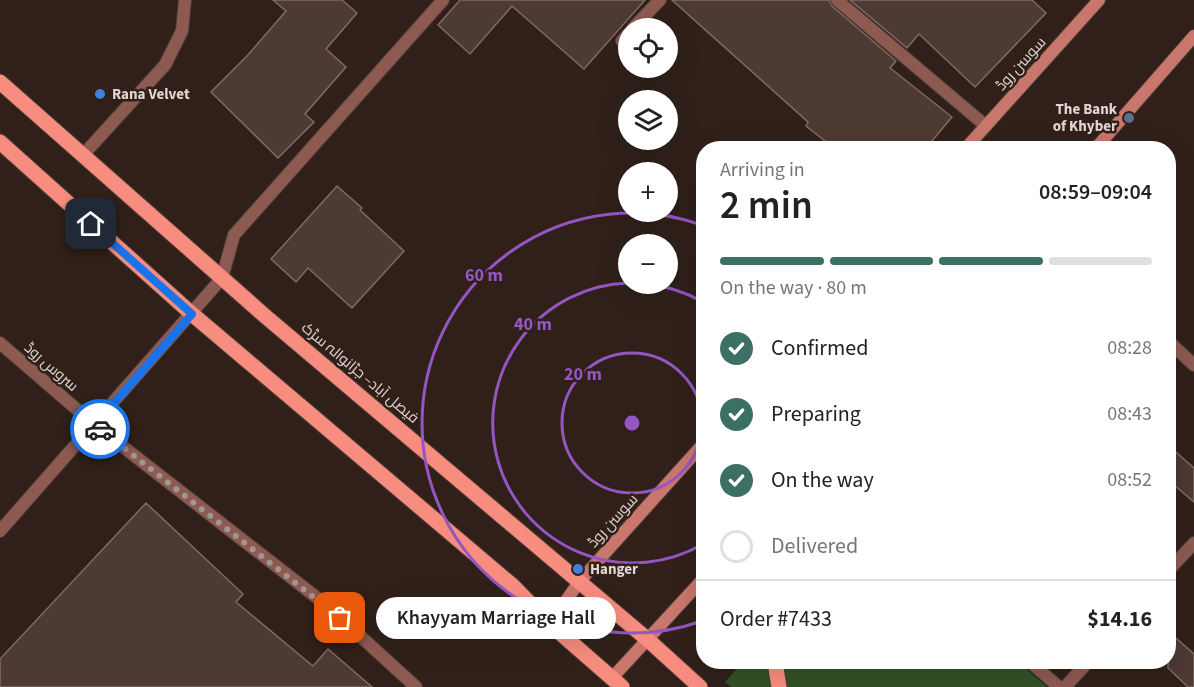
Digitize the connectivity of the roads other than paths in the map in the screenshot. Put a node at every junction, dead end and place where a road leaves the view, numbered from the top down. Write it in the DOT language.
graph roads {
  1 [pos="185,0"];
  2 [pos="443,0"];
  3 [pos="660,0"];
  4 [pos="837,0"];
  5 [pos="1099,0"];
  6 [pos="643,18"];
  7 [pos="1194,36"];
  8 [pos="0,82"];
  9 [pos="986,126"];
  10 [pos="972,141"];
  11 [pos="1102,141"];
  12 [pos="2,149"];
  13 [pos="83,155"];
  14 [pos="222,278"];
  15 [pos="192,314"];
  16 [pos="0,343"];
  17 [pos="1176,348"];
  18 [pos="1194,365"];
  19 [pos="95,425"];
  20 [pos="696,452"];
  21 [pos="0,531"];
  22 [pos="1194,543"];
  23 [pos="1176,562"];
  24 [pos="579,582"];
  25 [pos="696,587"];
  26 [pos="550,624"];
  27 [pos="647,639"];
  28 [pos="776,669"];
  29 [pos="1038,669"];
  30 [pos="1082,669"];
  31 [pos="617,683"];
  32 [pos="416,687"];
  33 [pos="699,687"];
  34 [pos="779,687"];
  35 [pos="1059,687"];
  36 [pos="1065,687"];
  1 -- 13 [label="street"];
  2 -- 14 [label="street"];
  3 -- 6 [label="street"];
  4 -- 9 [label="street"];
  5 -- 9 [label="street, سوسن روڈ"];
  7 -- 11 [label="street"];
  8 -- 13 [label="main road, فیصل آباد– جڑانوالہ سڑک"];
  9 -- 10 [label="street, سوسن روڈ"];
  12 -- 15 [label="main road"];
  13 -- 14 [label="main road, فیصل آباد– جڑانوالہ سڑک"];
  14 -- 15 [label="street"];
  14 -- 24 [label="main road, فیصل آباد– جڑانوالہ سڑک"];
  15 -- 19 [label="street"];
  15 -- 26 [label="main road"];
  16 -- 19 [label="street, سروس روڈ"];
  17 -- 18 [label="street"];
  19 -- 21 [label="street"];
  19 -- 32 [label="street, سروس روڈ"];
  20 -- 24 [label="street, سوسن روڈ"];
  22 -- 23 [label="street"];
  24 -- 26 [label="street, سوسن روڈ"];
  24 -- 27 [label="main road, فیصل آباد– جڑانوالہ سڑک"];
  25 -- 27 [label="street"];
  26 -- 31 [label="main road"];
  27 -- 31 [label="street"];
  27 -- 33 [label="main road, فیصل آباد– جڑانوالہ سڑک"];
  28 -- 34 [label="main road"];
  29 -- 35 [label="street"];
  30 -- 36 [label="street"];
}
